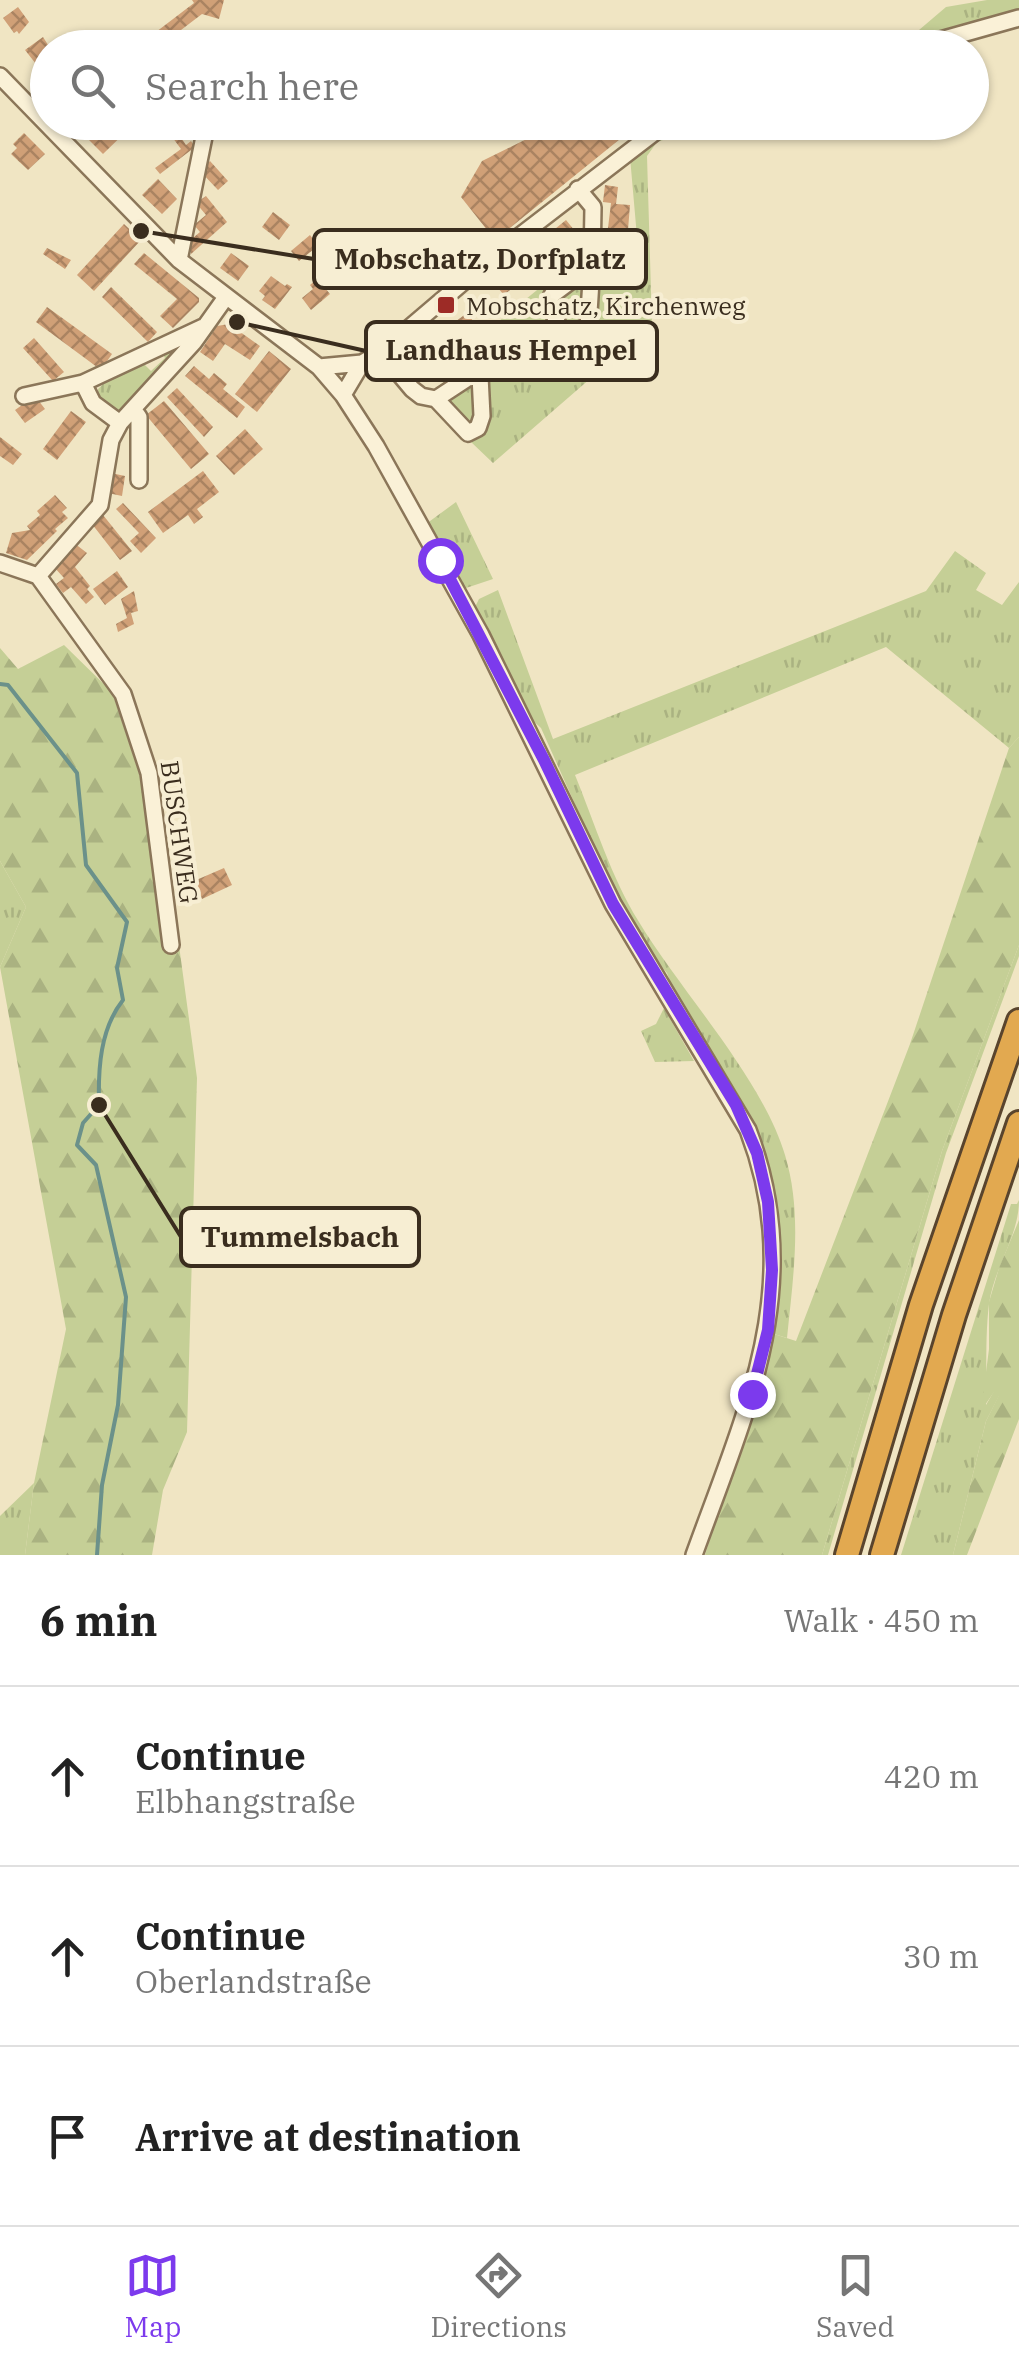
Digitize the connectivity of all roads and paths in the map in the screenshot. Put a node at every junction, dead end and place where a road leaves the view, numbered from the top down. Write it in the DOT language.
graph roads {
  1 [pos="1019,18"];
  2 [pos="976,30"];
  3 [pos="0,76"];
  4 [pos="30,102"];
  5 [pos="72,140"];
  6 [pos="203,140"];
  7 [pos="644,140"];
  8 [pos="578,190"];
  9 [pos="179,260"];
  10 [pos="592,265"];
  11 [pos="226,296"];
  12 [pos="203,327"];
  13 [pos="381,352"];
  14 [pos="362,362"];
  15 [pos="319,367"];
  16 [pos="83,383"];
  17 [pos="343,395"];
  18 [pos="24,396"];
  19 [pos="436,399"];
  20 [pos="134,410"];
  21 [pos="120,423"];
  22 [pos="139,480"];
  23 [pos="0,563"];
  24 [pos="38,576"];
  25 [pos="170,945"];
  26 [pos="1019,1022"];
  27 [pos="1019,1122"];
  28 [pos="694,1555"];
  29 [pos="847,1555"];
  30 [pos="882,1555"];
  1 -- 2 [label="street"];
  3 -- 4 [label="street"];
  5 -- 9 [label="street"];
  6 -- 9 [label="street"];
  7 -- 8 [label="street"];
  8 -- 10 [label="street"];
  8 -- 13 [label="street"];
  9 -- 11 [label="street"];
  11 -- 12 [label="street"];
  11 -- 15 [label="street"];
  12 -- 16 [label="street"];
  12 -- 20 [label="street"];
  13 -- 14 [label="street"];
  13 -- 19 [label="street"];
  14 -- 15 [label="street"];
  14 -- 17 [label="street"];
  15 -- 17 [label="street"];
  16 -- 18 [label="street"];
  16 -- 21 [label="street"];
  17 -- 28 [label="street"];
  20 -- 21 [label="street"];
  20 -- 22 [label="street"];
  21 -- 24 [label="street"];
  23 -- 24 [label="street"];
  24 -- 25 [label="street, BUSCHWEG"];
  26 -- 29 [label="highway"];
  27 -- 30 [label="highway"];
}
